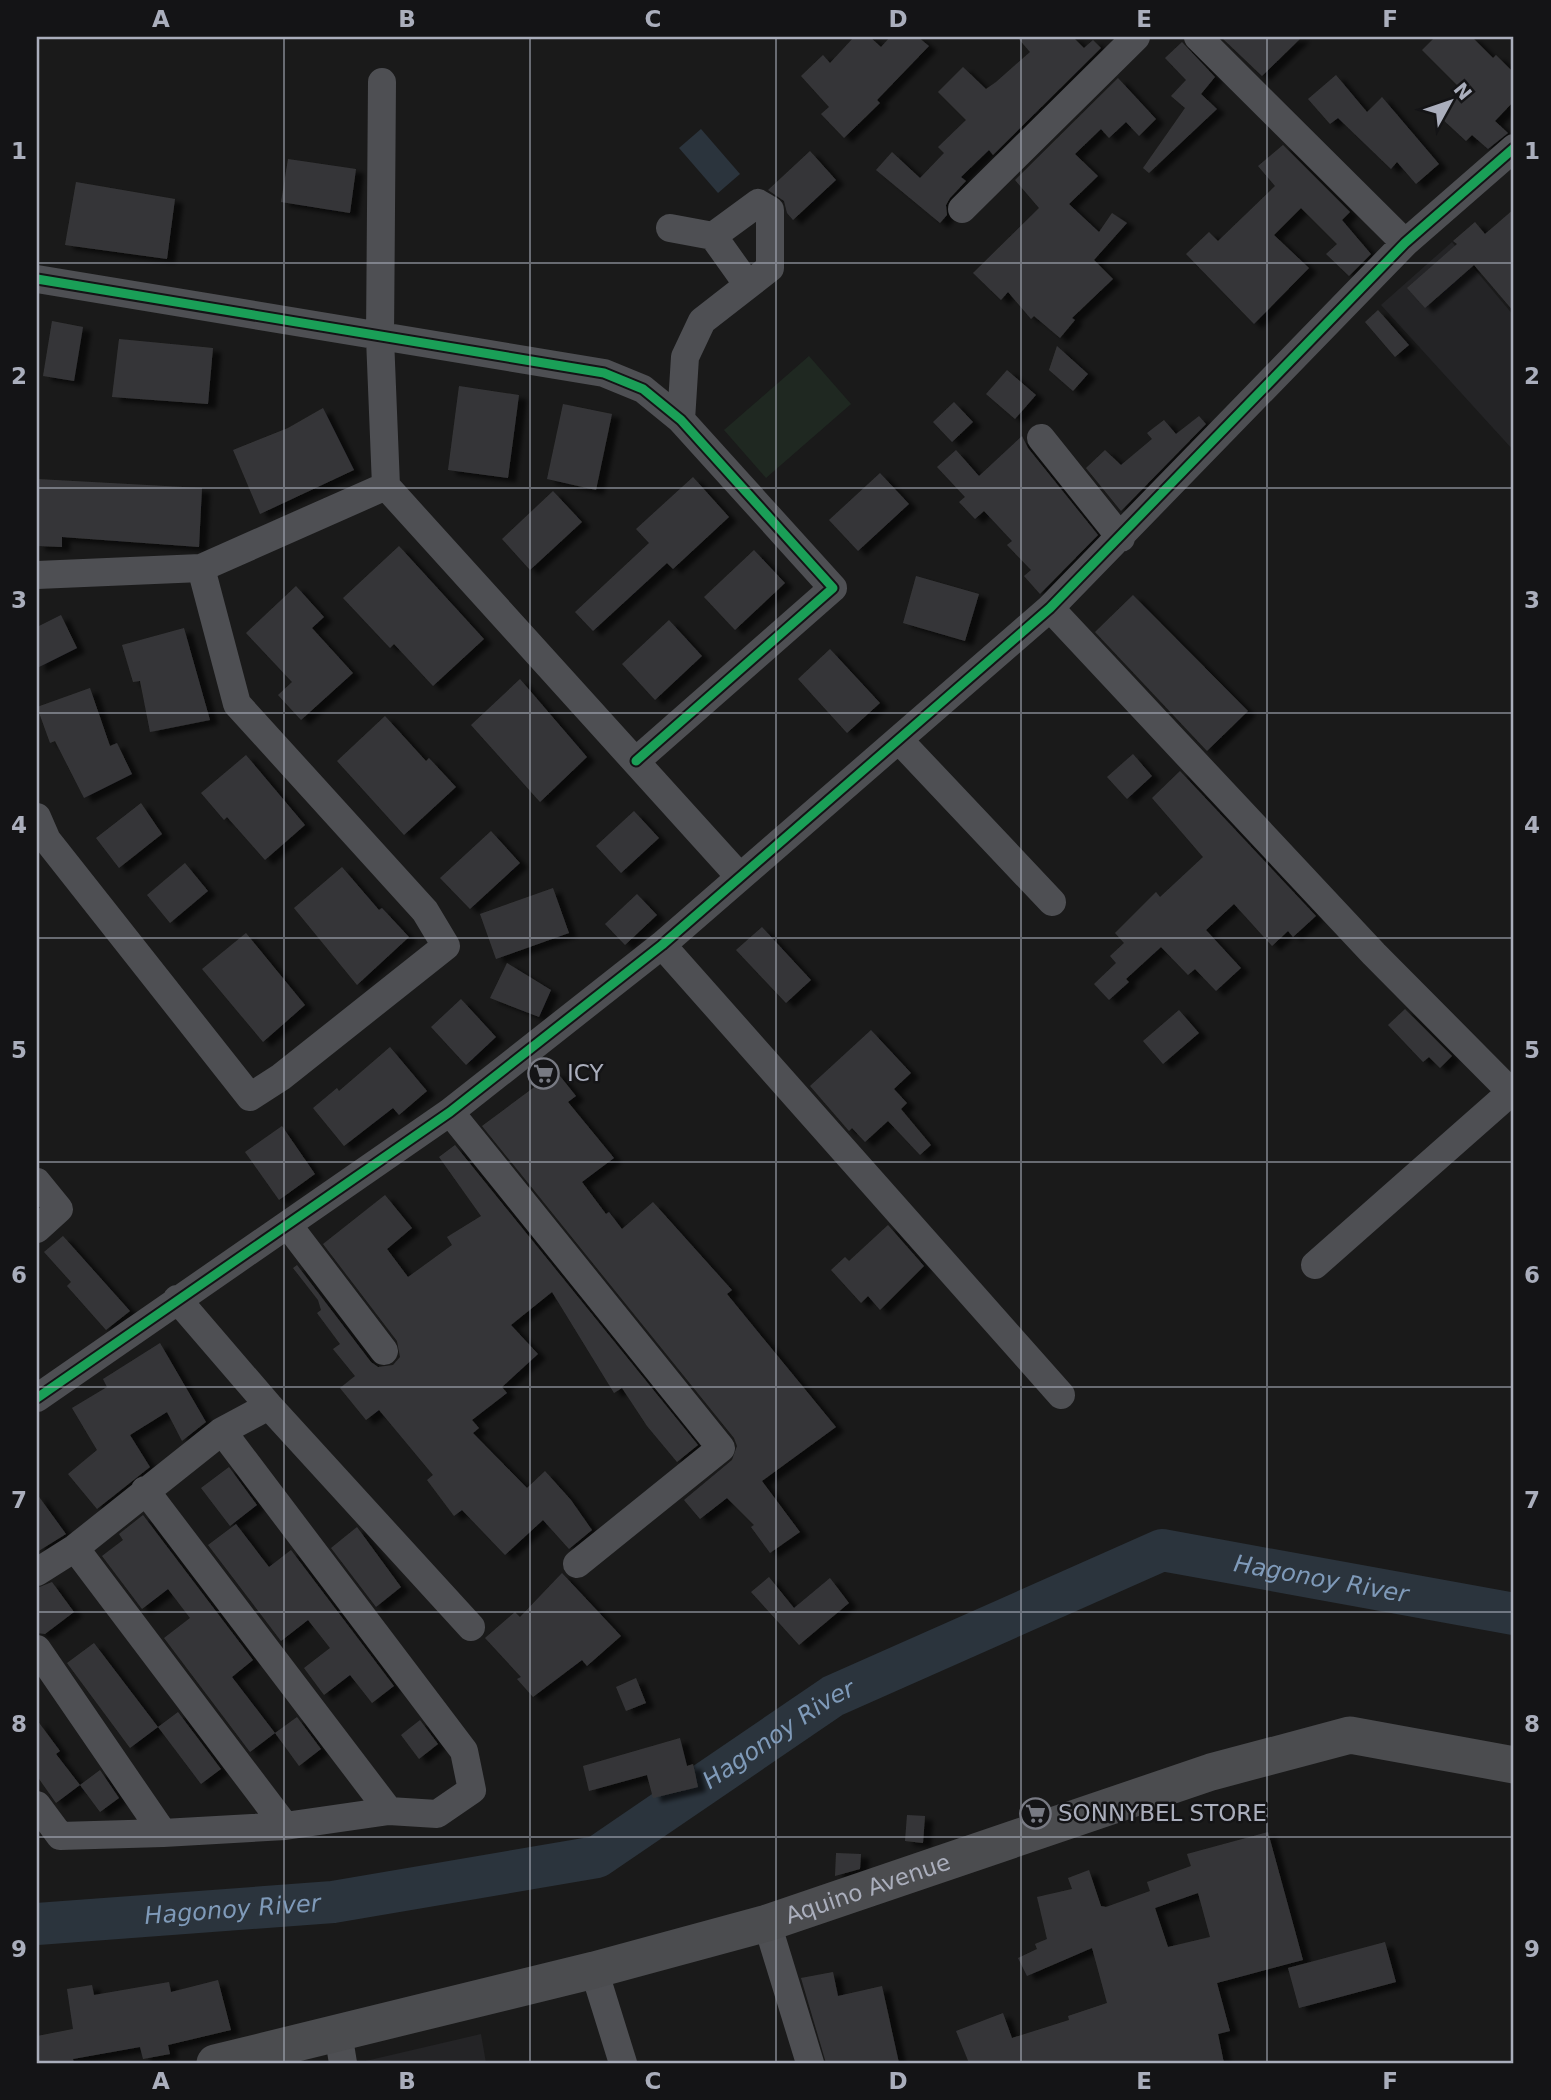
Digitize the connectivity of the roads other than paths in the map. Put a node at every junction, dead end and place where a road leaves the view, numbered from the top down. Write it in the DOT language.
graph roads {
  1 [pos="1136,37"];
  2 [pos="1198,37"];
  3 [pos="382,82"];
  4 [pos="1514,148"];
  5 [pos="962,209"];
  6 [pos="670,228"];
  7 [pos="713,236"];
  8 [pos="1405,243"];
  9 [pos="37,279"];
  10 [pos="748,285"];
  11 [pos="380,338"];
  12 [pos="681,420"];
  13 [pos="1041,438"];
  14 [pos="386,486"];
  15 [pos="1121,538"];
  16 [pos="201,568"];
  17 [pos="37,575"];
  18 [pos="1050,608"];
  19 [pos="899,740"];
  20 [pos="636,761"];
  21 [pos="37,817"];
  22 [pos="740,877"];
  23 [pos="1052,902"];
  24 [pos="662,945"];
  25 [pos="450,1112"];
  26 [pos="37,1182"];
  27 [pos="288,1225"];
  28 [pos="37,1228"];
  29 [pos="1315,1265"];
  30 [pos="177,1299"];
  31 [pos="384,1351"];
  32 [pos="1061,1395"];
  33 [pos="37,1398"];
  34 [pos="270,1406"];
  35 [pos="222,1431"];
  36 [pos="145,1490"];
  37 [pos="75,1548"];
  38 [pos="577,1564"];
  39 [pos="37,1572"];
  40 [pos="471,1627"];
  41 [pos="37,1649"];
  42 [pos="1514,1765"];
  43 [pos="37,1805"];
  44 [pos="389,1811"];
  45 [pos="285,1826"];
  46 [pos="163,1832"];
  47 [pos="767,1923"];
  48 [pos="594,1970"];
  49 [pos="341,2048"];
  50 [pos="215,2063"];
  51 [pos="624,2063"];
  52 [pos="810,2063"];
  1 -- 5 [label="street"];
  2 -- 8 [label="street"];
  3 -- 11 [label="street"];
  4 -- 8 [label="street"];
  6 -- 7 [label="street"];
  7 -- 10 [label="street"];
  7 -- 10 [label="street"];
  8 -- 15 [label="street"];
  9 -- 11 [label="street"];
  10 -- 12 [label="street"];
  11 -- 12 [label="street"];
  11 -- 14 [label="street"];
  12 -- 20 [label="street"];
  13 -- 15 [label="street"];
  14 -- 16 [label="street"];
  14 -- 20 [label="street"];
  15 -- 18 [label="street"];
  16 -- 17 [label="street"];
  16 -- 21 [label="street"];
  18 -- 19 [label="street"];
  18 -- 29 [label="street"];
  19 -- 22 [label="street"];
  19 -- 23 [label="street"];
  20 -- 22 [label="street"];
  22 -- 24 [label="street"];
  24 -- 25 [label="street"];
  24 -- 32 [label="street"];
  25 -- 27 [label="street"];
  25 -- 38 [label="street"];
  26 -- 28 [label="street"];
  27 -- 30 [label="street"];
  27 -- 31 [label="street"];
  30 -- 33 [label="street"];
  30 -- 34 [label="street"];
  34 -- 35 [label="street"];
  34 -- 40 [label="street"];
  35 -- 36 [label="street"];
  35 -- 44 [label="street"];
  36 -- 37 [label="street"];
  36 -- 44 [label="street"];
  37 -- 39 [label="street"];
  37 -- 45 [label="street"];
  41 -- 46 [label="street"];
  42 -- 47 [label="main road, Aquino Avenue"];
  43 -- 46 [label="street"];
  44 -- 45 [label="street"];
  45 -- 46 [label="street"];
  47 -- 48 [label="main road, Aquino Avenue"];
  47 -- 52 [label="street"];
  48 -- 49 [label="main road, Aquino Avenue"];
  48 -- 51 [label="street"];
  49 -- 50 [label="main road, Aquino Avenue"];
}
